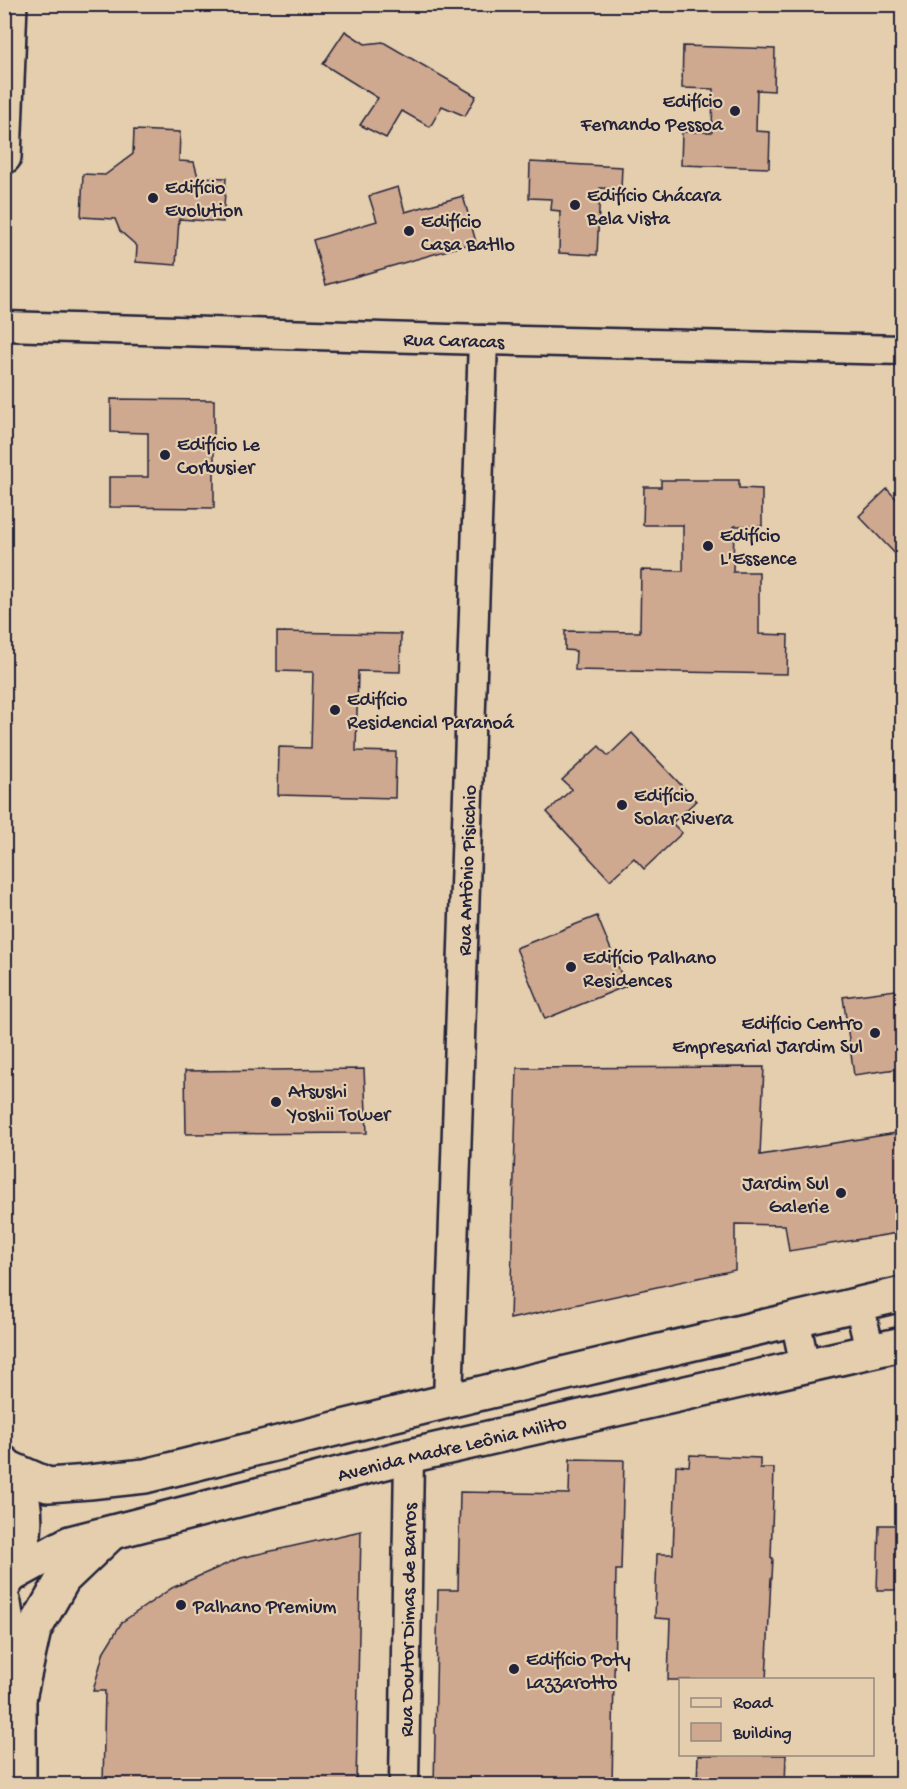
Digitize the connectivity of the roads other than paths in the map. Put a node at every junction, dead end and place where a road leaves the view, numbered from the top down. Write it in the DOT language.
graph roads {
  1 [pos="10,4"];
  2 [pos="4,157"];
  3 [pos="4,326"];
  4 [pos="483,340"];
  5 [pos="903,350"];
  6 [pos="903,1294"];
  7 [pos="859,1304"];
  8 [pos="795,1319"];
  9 [pos="903,1344"];
  10 [pos="870,1351"];
  11 [pos="805,1366"];
  12 [pos="448,1401"];
  13 [pos="409,1456"];
  14 [pos="7,1465"];
  15 [pos="110,1534"];
  16 [pos="6,1588"];
  17 [pos="19,1698"];
  18 [pos="19,1785"];
  19 [pos="404,1785"];
  1 -- 2 [label="main road"];
  3 -- 4 [label="street, Rua Caracas"];
  4 -- 5 [label="street, Rua Caracas"];
  4 -- 12 [label="street, Rua Antônio Pisicchio"];
  6 -- 7 [label="main road"];
  7 -- 8 [label="main road"];
  7 -- 10 [label="street"];
  8 -- 11 [label="street"];
  8 -- 12 [label="main road"];
  9 -- 10 [label="main road, Avenida Madre Leônia Milito"];
  10 -- 11 [label="main road, Avenida Madre Leônia Milito"];
  11 -- 13 [label="main road, Avenida Madre Leônia Milito"];
  12 -- 14 [label="main road"];
  13 -- 15 [label="main road, Avenida Madre Leônia Milito"];
  13 -- 19 [label="street, Rua Doutor Dimas de Barros"];
  14 -- 16 [label="main road"];
  15 -- 16 [label="main road, Avenida Madre Leônia Milito"];
  15 -- 17 [label="main road"];
  16 -- 17 [label="main road"];
  17 -- 18 [label="main road"];
}
